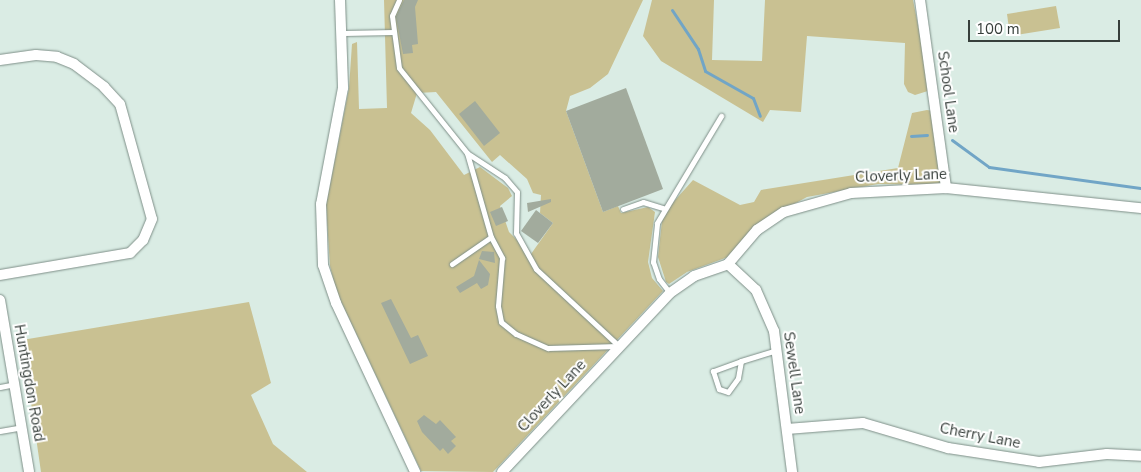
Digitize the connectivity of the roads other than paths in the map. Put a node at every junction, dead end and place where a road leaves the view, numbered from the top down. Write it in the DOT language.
graph roads {
  1 [pos="340,0"];
  2 [pos="399,0"];
  3 [pos="920,0"];
  4 [pos="393,32"];
  5 [pos="344,33"];
  6 [pos="0,60"];
  7 [pos="722,116"];
  8 [pos="468,153"];
  9 [pos="946,188"];
  10 [pos="663,208"];
  11 [pos="1141,208"];
  12 [pos="623,209"];
  13 [pos="491,237"];
  14 [pos="452,264"];
  15 [pos="728,264"];
  16 [pos="0,275"];
  17 [pos="670,293"];
  18 [pos="0,305"];
  19 [pos="619,346"];
  20 [pos="776,350"];
  21 [pos="741,361"];
  22 [pos="16,384"];
  23 [pos="0,387"];
  24 [pos="22,427"];
  25 [pos="786,429"];
  26 [pos="0,431"];
  27 [pos="1141,456"];
  28 [pos="29,472"];
  29 [pos="415,472"];
  30 [pos="502,472"];
  31 [pos="792,472"];
  1 -- 5 [label="street"];
  2 -- 4 [label="lane"];
  3 -- 9 [label="street, School Lane"];
  4 -- 5 [label="lane"];
  4 -- 8 [label="lane"];
  5 -- 29 [label="street"];
  6 -- 16 [label="street"];
  7 -- 10 [label="lane"];
  8 -- 13 [label="lane"];
  8 -- 19 [label="lane"];
  9 -- 11 [label="street, Cloverly Lane"];
  9 -- 15 [label="street, Cloverly Lane"];
  10 -- 12 [label="lane"];
  10 -- 17 [label="lane"];
  13 -- 14 [label="lane"];
  13 -- 19 [label="lane"];
  15 -- 17 [label="street, Cloverly Lane"];
  15 -- 20 [label="street, Sewell Lane"];
  17 -- 19 [label="street, Cloverly Lane"];
  18 -- 22 [label="street, Huntingdon Road"];
  19 -- 30 [label="street, Cloverly Lane"];
  20 -- 21 [label="lane"];
  20 -- 25 [label="street, Sewell Lane"];
  21 -- 21 [label="lane"];
  22 -- 23 [label="lane"];
  22 -- 24 [label="street, Huntingdon Road"];
  24 -- 26 [label="lane"];
  24 -- 28 [label="street, Huntingdon Road"];
  25 -- 27 [label="street, Cherry Lane"];
  25 -- 31 [label="street, Sewell Lane"];
}
